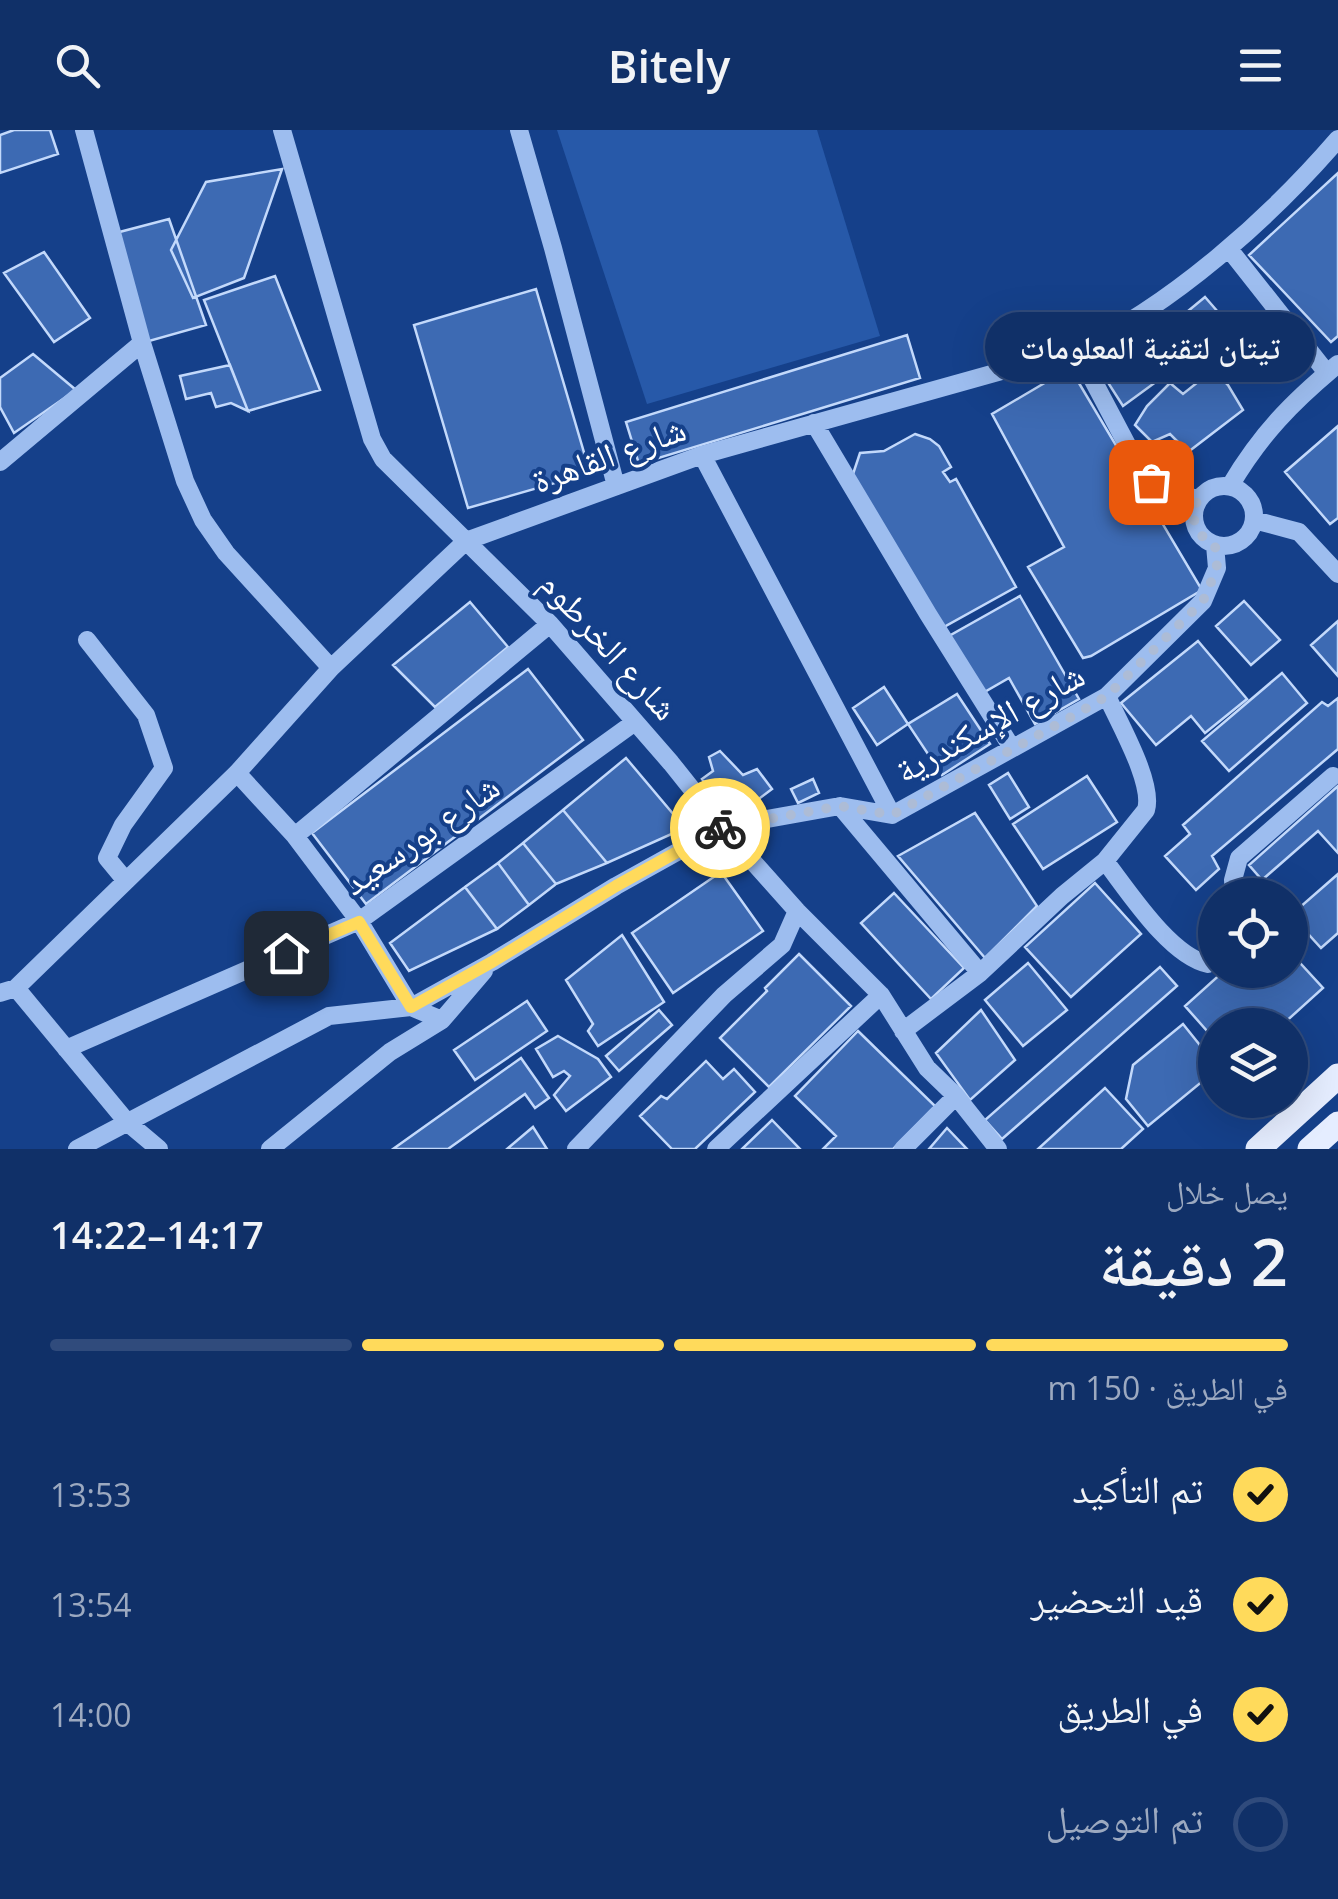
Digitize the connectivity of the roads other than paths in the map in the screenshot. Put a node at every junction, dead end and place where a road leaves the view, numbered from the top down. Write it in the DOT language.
graph roads {
  1 [pos="84,130"];
  2 [pos="282,130"];
  3 [pos="519,130"];
  4 [pos="1338,139"];
  5 [pos="1229,248"];
  6 [pos="142,342"];
  7 [pos="1077,350"];
  8 [pos="1332,368"];
  9 [pos="814,423"];
  10 [pos="4,451"];
  11 [pos="702,455"];
  12 [pos="616,486"];
  13 [pos="1230,486"];
  14 [pos="1198,499"];
  15 [pos="1254,520"];
  16 [pos="466,541"];
  17 [pos="1215,545"];
  18 [pos="1338,572"];
  19 [pos="550,624"];
  20 [pos="87,640"];
  21 [pos="331,668"];
  22 [pos="1107,696"];
  23 [pos="635,722"];
  24 [pos="1012,748"];
  25 [pos="237,774"];
  26 [pos="1333,776"];
  27 [pos="840,806"];
  28 [pos="892,815"];
  29 [pos="722,827"];
  30 [pos="295,836"];
  31 [pos="1106,861"];
  32 [pos="1234,878"];
  33 [pos="126,881"];
  34 [pos="797,911"];
  35 [pos="359,922"];
  36 [pos="1198,961"];
  37 [pos="492,962"];
  38 [pos="980,973"];
  39 [pos="8,991"];
  40 [pos="880,996"];
  41 [pos="411,1007"];
  42 [pos="442,1020"];
  43 [pos="903,1030"];
  44 [pos="66,1049"];
  45 [pos="1338,1076"];
  46 [pos="956,1096"];
  47 [pos="127,1122"];
  48 [pos="77,1149"];
  49 [pos="160,1149"];
  50 [pos="270,1149"];
  51 [pos="576,1149"];
  52 [pos="716,1149"];
  53 [pos="903,1149"];
  54 [pos="998,1149"];
  55 [pos="1258,1149"];
  1 -- 6 [label="street"];
  2 -- 16 [label="street, شارع الخرطوم"];
  3 -- 12 [label="street"];
  4 -- 5 [label="street, شارع القاهرة"];
  5 -- 7 [label="street, شارع القاهرة"];
  5 -- 8 [label="street"];
  6 -- 10 [label="street"];
  6 -- 21 [label="street"];
  7 -- 9 [label="street, شارع القاهرة"];
  7 -- 14 [label="street"];
  8 -- 13 [label="street"];
  9 -- 11 [label="street, شارع القاهرة"];
  9 -- 24 [label="street"];
  11 -- 12 [label="street, شارع القاهرة"];
  11 -- 28 [label="street"];
  12 -- 16 [label="street, شارع القاهرة"];
  13 -- 14 [label="street"];
  13 -- 15 [label="street"];
  14 -- 17 [label="street"];
  15 -- 17 [label="street"];
  15 -- 18 [label="street"];
  16 -- 19 [label="street, شارع الخرطوم"];
  16 -- 21 [label="street, شارع القاهرة"];
  17 -- 22 [label="street, شارع الإسكندرية"];
  19 -- 23 [label="street, شارع الخرطوم"];
  19 -- 30 [label="street"];
  20 -- 33 [label="street"];
  21 -- 25 [label="street, شارع القاهرة"];
  22 -- 24 [label="street, شارع الإسكندرية"];
  22 -- 31 [label="street"];
  23 -- 29 [label="street, شارع الخرطوم"];
  23 -- 35 [label="street, شارع بورسعيد"];
  24 -- 28 [label="street, شارع الإسكندرية"];
  25 -- 30 [label="street"];
  25 -- 33 [label="street, شارع القاهرة"];
  26 -- 32 [label="street"];
  27 -- 28 [label="street, شارع الإسكندرية"];
  27 -- 29 [label="street, شارع الإسكندرية"];
  27 -- 38 [label="street"];
  29 -- 34 [label="street, شارع الخرطوم"];
  29 -- 37 [label="street, شارع الإسكندرية"];
  30 -- 35 [label="street"];
  31 -- 36 [label="street"];
  31 -- 38 [label="street"];
  33 -- 39 [label="street, شارع القاهرة"];
  34 -- 40 [label="street, شارع الخرطوم"];
  34 -- 51 [label="street"];
  35 -- 41 [label="street"];
  35 -- 44 [label="street, شارع بورسعيد"];
  37 -- 41 [label="street, شارع الإسكندرية"];
  37 -- 42 [label="street"];
  38 -- 43 [label="street"];
  39 -- 44 [label="street"];
  40 -- 43 [label="street, شارع الخرطوم"];
  40 -- 52 [label="street"];
  41 -- 42 [label="street"];
  41 -- 47 [label="street, شارع الإسكندرية"];
  42 -- 50 [label="street"];
  43 -- 46 [label="street, شارع الخرطوم"];
  44 -- 47 [label="street"];
  45 -- 55 [label="main road"];
  46 -- 53 [label="street"];
  46 -- 54 [label="street, شارع الخرطوم"];
  47 -- 48 [label="street, شارع الإسكندرية"];
  47 -- 49 [label="street"];
}
